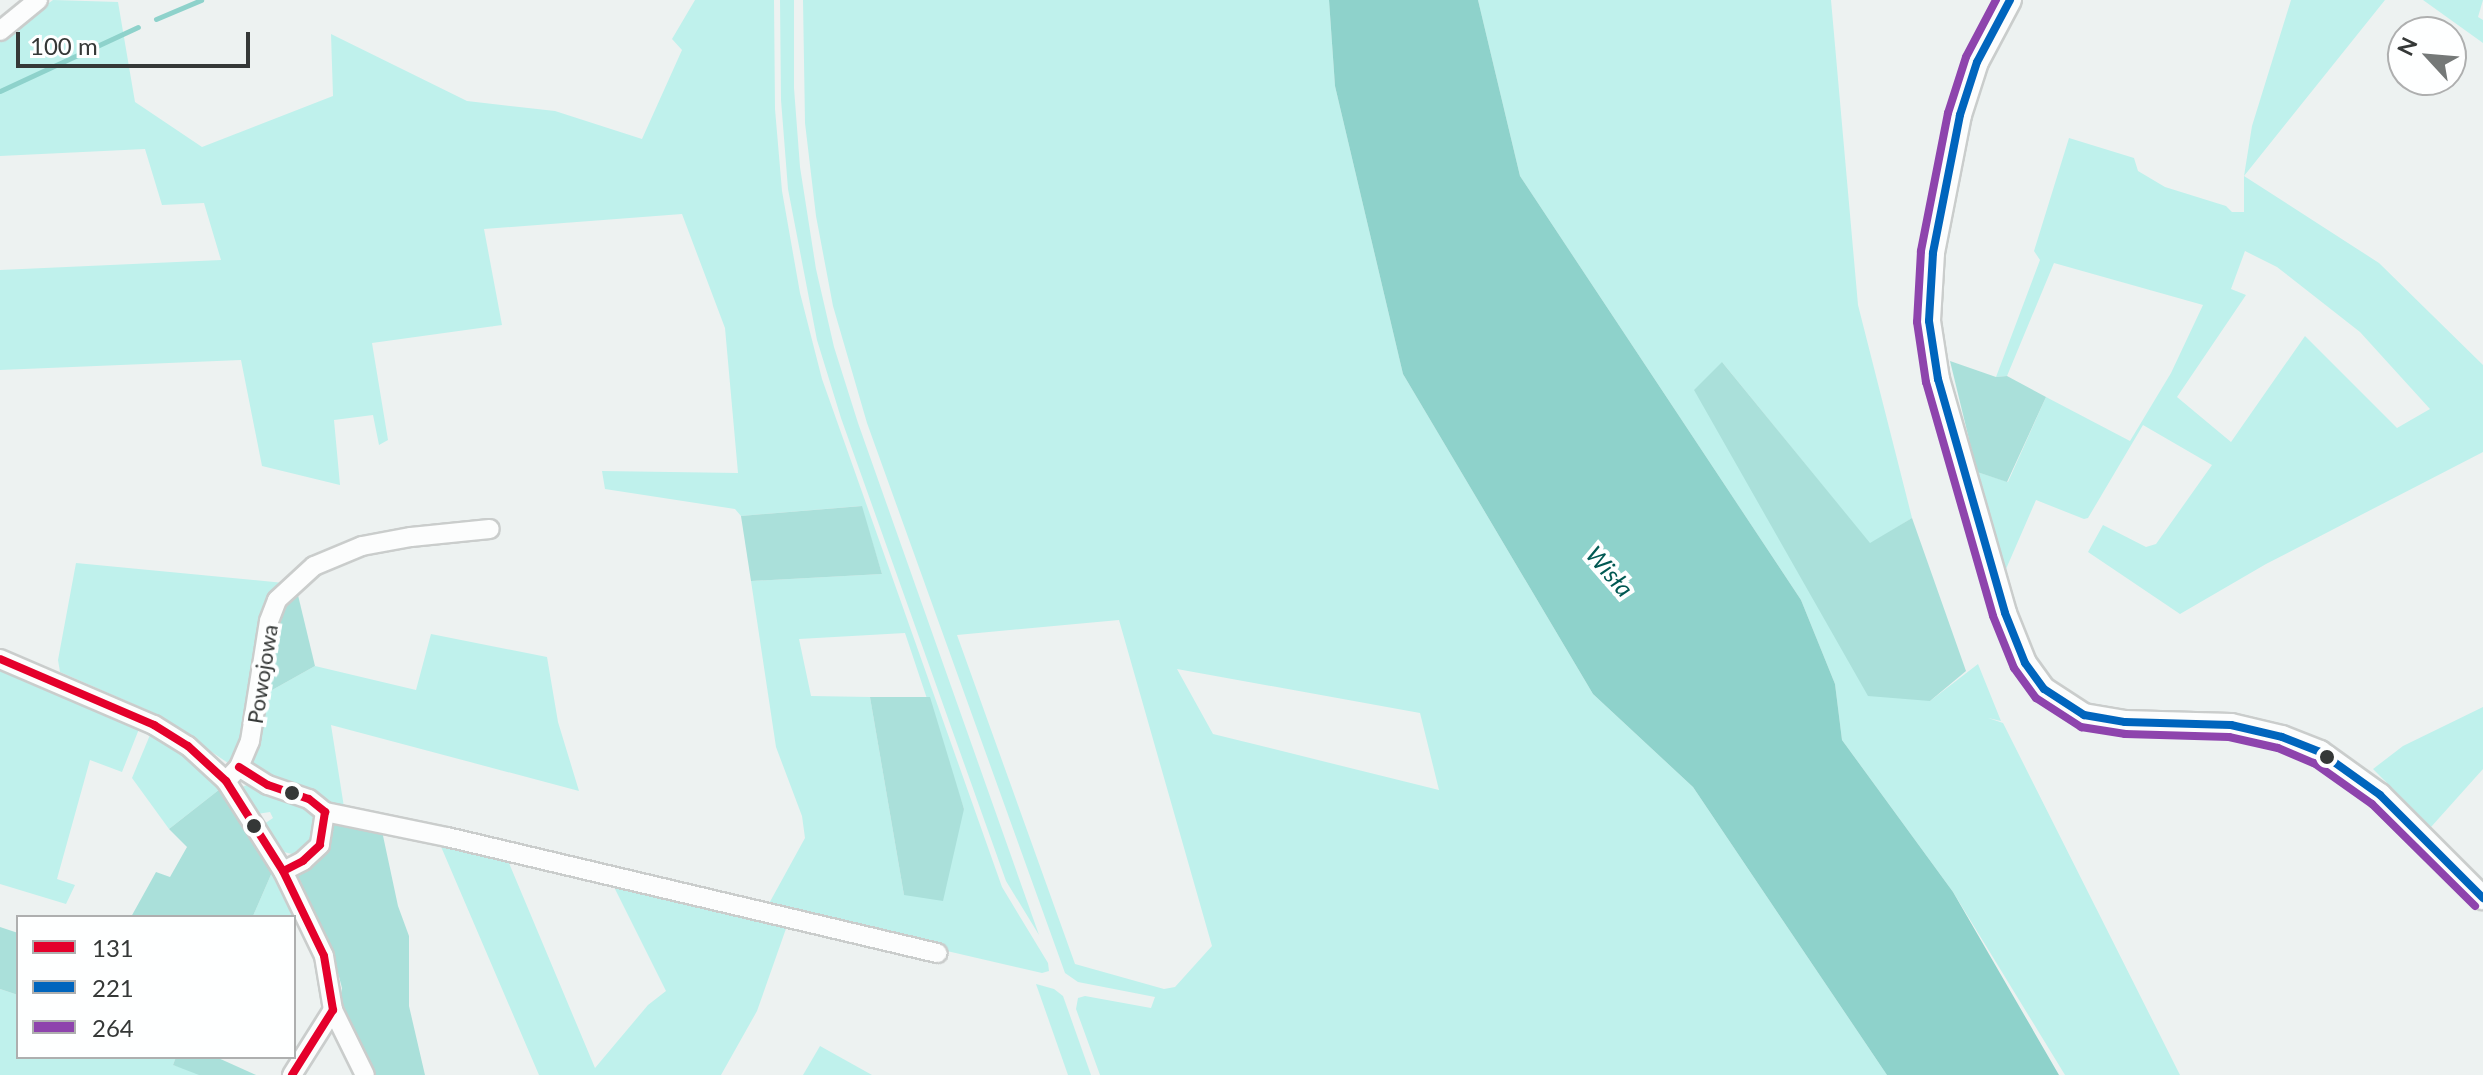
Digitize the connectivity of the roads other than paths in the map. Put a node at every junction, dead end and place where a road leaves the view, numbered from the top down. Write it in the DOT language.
graph roads {
  1 [pos="38,0"];
  2 [pos="2010,0"];
  3 [pos="0,31"];
  4 [pos="490,529"];
  5 [pos="0,659"];
  6 [pos="239,767"];
  7 [pos="226,781"];
  8 [pos="325,812"];
  9 [pos="283,871"];
  10 [pos="2483,898"];
  11 [pos="937,953"];
  12 [pos="333,1010"];
  13 [pos="292,1075"];
  14 [pos="365,1075"];
  1 -- 3 [label="street"];
  2 -- 10 [label="street"];
  4 -- 6 [label="street, Powojowa"];
  5 -- 7 [label="street"];
  6 -- 7 [label="street, Powojowa"];
  6 -- 8 [label="street"];
  7 -- 9 [label="street"];
  8 -- 9 [label="street"];
  8 -- 11 [label="street"];
  9 -- 12 [label="street"];
  12 -- 13 [label="street"];
  12 -- 14 [label="street"];
}
